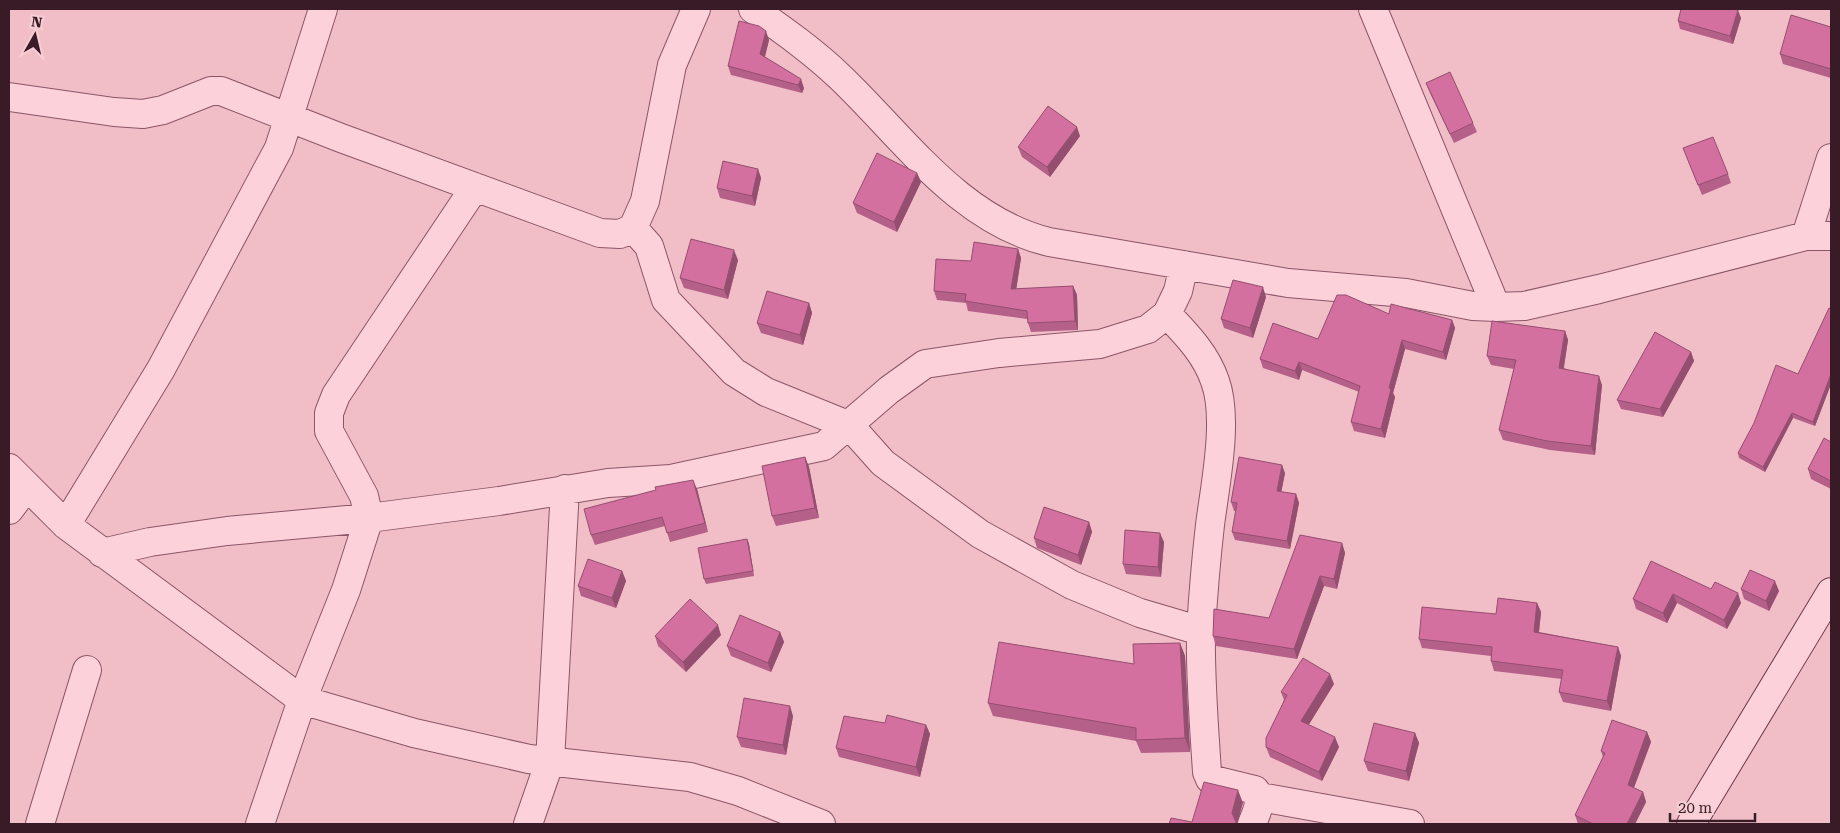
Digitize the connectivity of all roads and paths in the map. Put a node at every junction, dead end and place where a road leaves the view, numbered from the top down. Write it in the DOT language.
graph roads {
  1 [pos="322,9"];
  2 [pos="696,9"];
  3 [pos="754,9"];
  4 [pos="1373,9"];
  5 [pos="9,97"];
  6 [pos="289,117"];
  7 [pos="1831,158"];
  8 [pos="475,187"];
  9 [pos="633,228"];
  10 [pos="1819,236"];
  11 [pos="1184,265"];
  12 [pos="1496,307"];
  13 [pos="1167,314"];
  14 [pos="850,426"];
  15 [pos="18,477"];
  16 [pos="565,489"];
  17 [pos="9,510"];
  18 [pos="368,518"];
  19 [pos="66,526"];
  20 [pos="102,553"];
  21 [pos="1831,592"];
  22 [pos="1202,631"];
  23 [pos="87,670"];
  24 [pos="302,700"];
  25 [pos="550,761"];
  26 [pos="1260,797"];
  27 [pos="40,824"];
  28 [pos="260,824"];
  29 [pos="528,824"];
  30 [pos="821,824"];
  31 [pos="1252,824"];
  32 [pos="1410,824"];
  33 [pos="1691,824"];
  1 -- 6 [label="street"];
  2 -- 9 [label="street"];
  3 -- 11 [label="street"];
  4 -- 12 [label="street"];
  5 -- 6 [label="street"];
  6 -- 8 [label="street"];
  6 -- 19 [label="street"];
  7 -- 10 [label="street"];
  8 -- 9 [label="street"];
  8 -- 18 [label="street"];
  9 -- 14 [label="street"];
  10 -- 12 [label="street"];
  11 -- 12 [label="street"];
  11 -- 13 [label="street"];
  13 -- 14 [label="street"];
  13 -- 22 [label="street"];
  14 -- 16 [label="street"];
  14 -- 22 [label="street"];
  15 -- 17 [label="street"];
  15 -- 19 [label="street"];
  16 -- 18 [label="street"];
  16 -- 25 [label="street"];
  18 -- 20 [label="street"];
  18 -- 24 [label="street"];
  19 -- 20 [label="street"];
  20 -- 24 [label="street"];
  21 -- 33 [label="street"];
  22 -- 26 [label="street"];
  23 -- 27 [label="street"];
  24 -- 25 [label="street"];
  24 -- 28 [label="street"];
  25 -- 29 [label="street"];
  25 -- 30 [label="street"];
  26 -- 31 [label="street"];
  26 -- 32 [label="street"];
}
